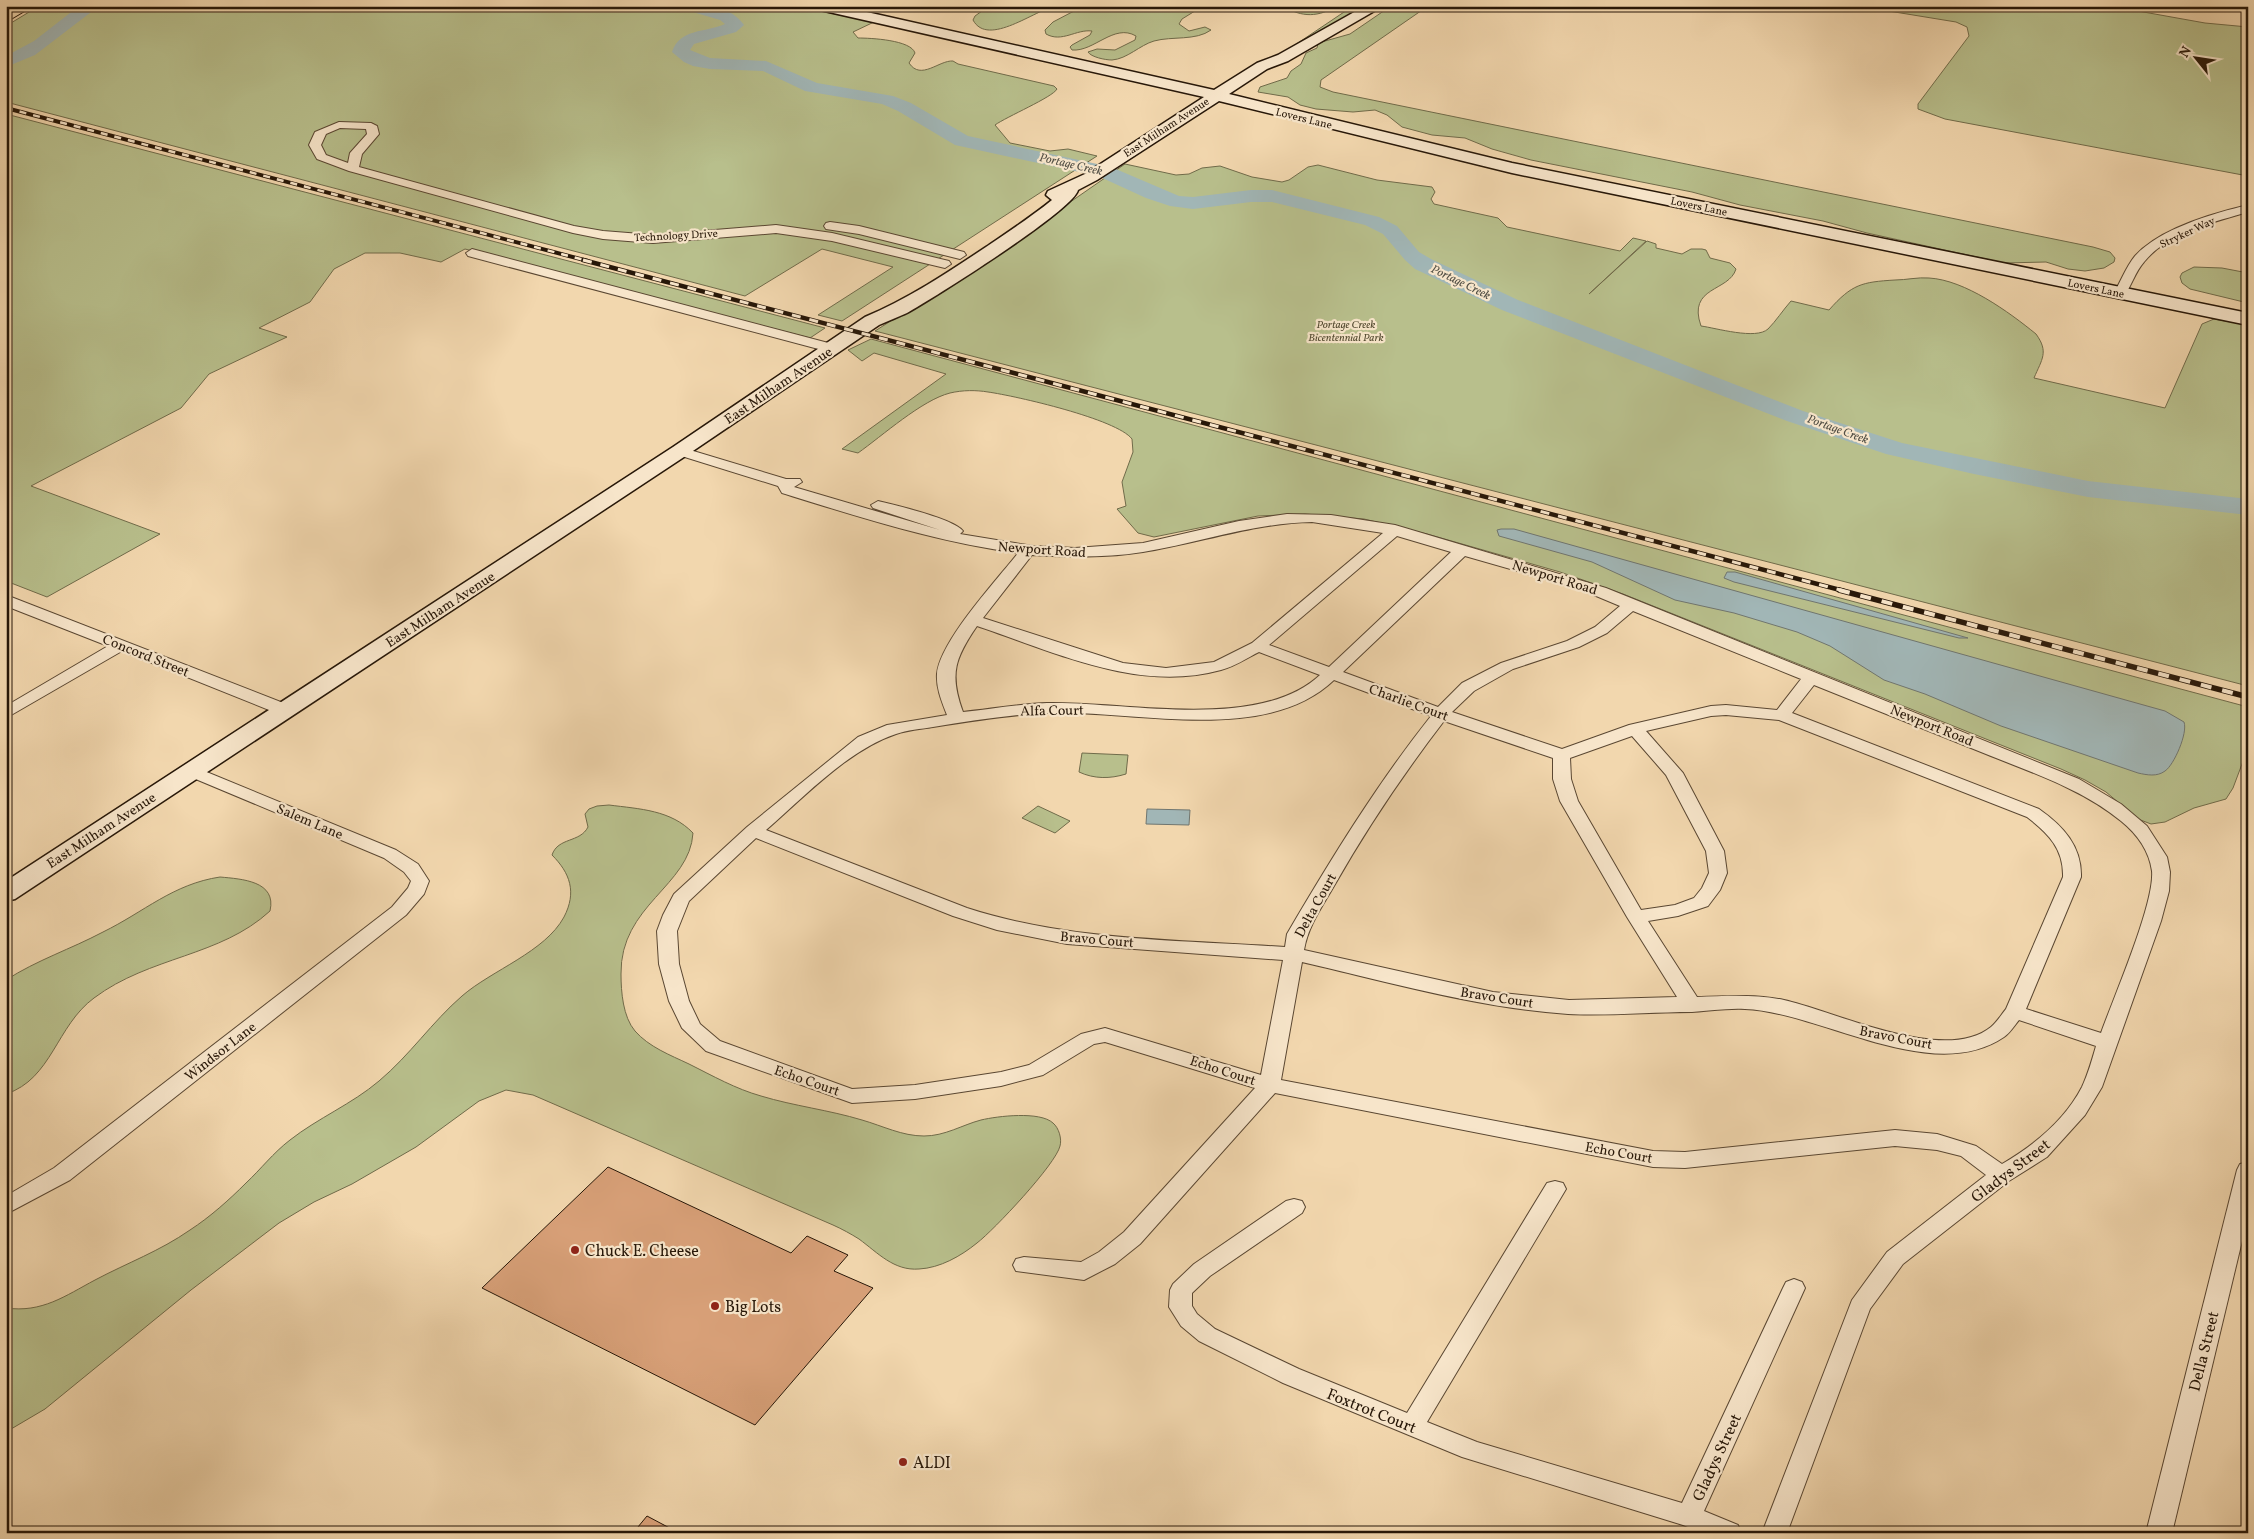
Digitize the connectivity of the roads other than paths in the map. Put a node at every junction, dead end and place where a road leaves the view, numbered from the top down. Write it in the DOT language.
graph roads {
  1 [pos="25,6"];
  2 [pos="820,6"];
  3 [pos="856,6"];
  4 [pos="1346,6"];
  5 [pos="1376,6"];
  6 [pos="6,17"];
  7 [pos="1262,66"];
  8 [pos="1154,80"];
  9 [pos="1215,96"];
  10 [pos="353,169"];
  11 [pos="1070,189"];
  12 [pos="2248,208"];
  13 [pos="740,232"];
  14 [pos="873,234"];
  15 [pos="858,244"];
  16 [pos="472,253"];
  17 [pos="960,254"];
  18 [pos="945,264"];
  19 [pos="2120,293"];
  20 [pos="2248,319"];
  21 [pos="872,321"];
  22 [pos="831,348"];
  23 [pos="680,451"];
  24 [pos="1395,530"];
  25 [pos="1028,550"];
  26 [pos="1462,550"];
  27 [pos="6,600"];
  28 [pos="1631,606"];
  29 [pos="975,620"];
  30 [pos="121,645"];
  31 [pos="1258,646"];
  32 [pos="1330,673"];
  33 [pos="1811,677"];
  34 [pos="285,710"];
  35 [pos="6,714"];
  36 [pos="1441,714"];
  37 [pos="1782,715"];
  38 [pos="957,718"];
  39 [pos="1635,729"];
  40 [pos="1562,755"];
  41 [pos="192,770"];
  42 [pos="2096,795"];
  43 [pos="752,831"];
  44 [pos="420,881"];
  45 [pos="6,893"];
  46 [pos="1636,917"];
  47 [pos="1292,954"];
  48 [pos="1692,1005"];
  49 [pos="2015,1012"];
  50 [pos="2108,1043"];
  51 [pos="1270,1085"];
  52 [pos="2248,1170"];
  53 [pos="2001,1175"];
  54 [pos="1555,1190"];
  55 [pos="6,1206"];
  56 [pos="1294,1206"];
  57 [pos="1024,1265"];
  58 [pos="1794,1288"];
  59 [pos="1412,1426"];
  60 [pos="1689,1516"];
  61 [pos="1729,1533"];
  62 [pos="1774,1533"];
  63 [pos="2159,1533"];
  1 -- 6 [label="highway"];
  2 -- 8 [label="street, Lovers Lane"];
  3 -- 8 [label="street, Lovers Lane"];
  4 -- 7 [label="street, East Milham Avenue"];
  5 -- 7 [label="street, East Milham Avenue"];
  7 -- 9 [label="street, East Milham Avenue"];
  8 -- 9 [label="street, Lovers Lane"];
  9 -- 11 [label="street, East Milham Avenue"];
  9 -- 19 [label="street, Lovers Lane"];
  10 -- 10 [label="street, Technology Drive"];
  10 -- 13 [label="street, Technology Drive"];
  11 -- 17 [label="street, East Milham Avenue"];
  11 -- 21 [label="street, East Milham Avenue"];
  12 -- 19 [label="street, Stryker Way"];
  13 -- 14 [label="street"];
  13 -- 15 [label="street, Technology Drive"];
  14 -- 15 [label="street"];
  14 -- 17 [label="street"];
  15 -- 18 [label="street, Technology Drive"];
  16 -- 22 [label="street"];
  17 -- 18 [label="street, East Milham Avenue"];
  18 -- 21 [label="street, East Milham Avenue"];
  19 -- 20 [label="street, Lovers Lane"];
  21 -- 22 [label="street, East Milham Avenue"];
  22 -- 23 [label="street, East Milham Avenue"];
  23 -- 25 [label="street, Newport Road"];
  23 -- 34 [label="street, East Milham Avenue"];
  24 -- 25 [label="street, Newport Road"];
  24 -- 26 [label="street, Newport Road"];
  24 -- 31 [label="street"];
  25 -- 29 [label="street"];
  26 -- 28 [label="street, Newport Road"];
  26 -- 32 [label="street, Alfa Court"];
  27 -- 30 [label="street, Concord Street"];
  28 -- 33 [label="street, Newport Road"];
  28 -- 36 [label="street, Delta Court"];
  29 -- 31 [label="street"];
  29 -- 38 [label="street"];
  30 -- 34 [label="street, Concord Street"];
  30 -- 35 [label="street"];
  31 -- 32 [label="street, Charlie Court"];
  32 -- 36 [label="street, Charlie Court"];
  32 -- 38 [label="street, Alfa Court"];
  33 -- 37 [label="street"];
  33 -- 42 [label="street, Newport Road"];
  34 -- 41 [label="street, East Milham Avenue"];
  36 -- 40 [label="street, Charlie Court"];
  36 -- 47 [label="street, Delta Court"];
  37 -- 39 [label="street"];
  37 -- 49 [label="street"];
  38 -- 43 [label="street, Alfa Court"];
  39 -- 40 [label="street"];
  39 -- 46 [label="street"];
  40 -- 46 [label="street"];
  41 -- 44 [label="street, Salem Lane"];
  41 -- 45 [label="street, East Milham Avenue"];
  42 -- 50 [label="street, Gladys Street"];
  43 -- 47 [label="street, Bravo Court"];
  43 -- 51 [label="street, Echo Court"];
  44 -- 55 [label="street, Windsor Lane"];
  46 -- 48 [label="street"];
  47 -- 48 [label="street, Bravo Court"];
  47 -- 51 [label="street, Delta Court"];
  48 -- 49 [label="street, Bravo Court"];
  49 -- 50 [label="street"];
  50 -- 53 [label="street, Gladys Street"];
  51 -- 53 [label="street, Echo Court"];
  51 -- 57 [label="street"];
  52 -- 63 [label="street, Della Street"];
  53 -- 62 [label="street, Gladys Street"];
  54 -- 59 [label="street"];
  56 -- 59 [label="street, Foxtrot Court"];
  58 -- 60 [label="street, Gladys Street"];
  59 -- 60 [label="street, Foxtrot Court"];
  60 -- 61 [label="street, Foxtrot Court"];
}
